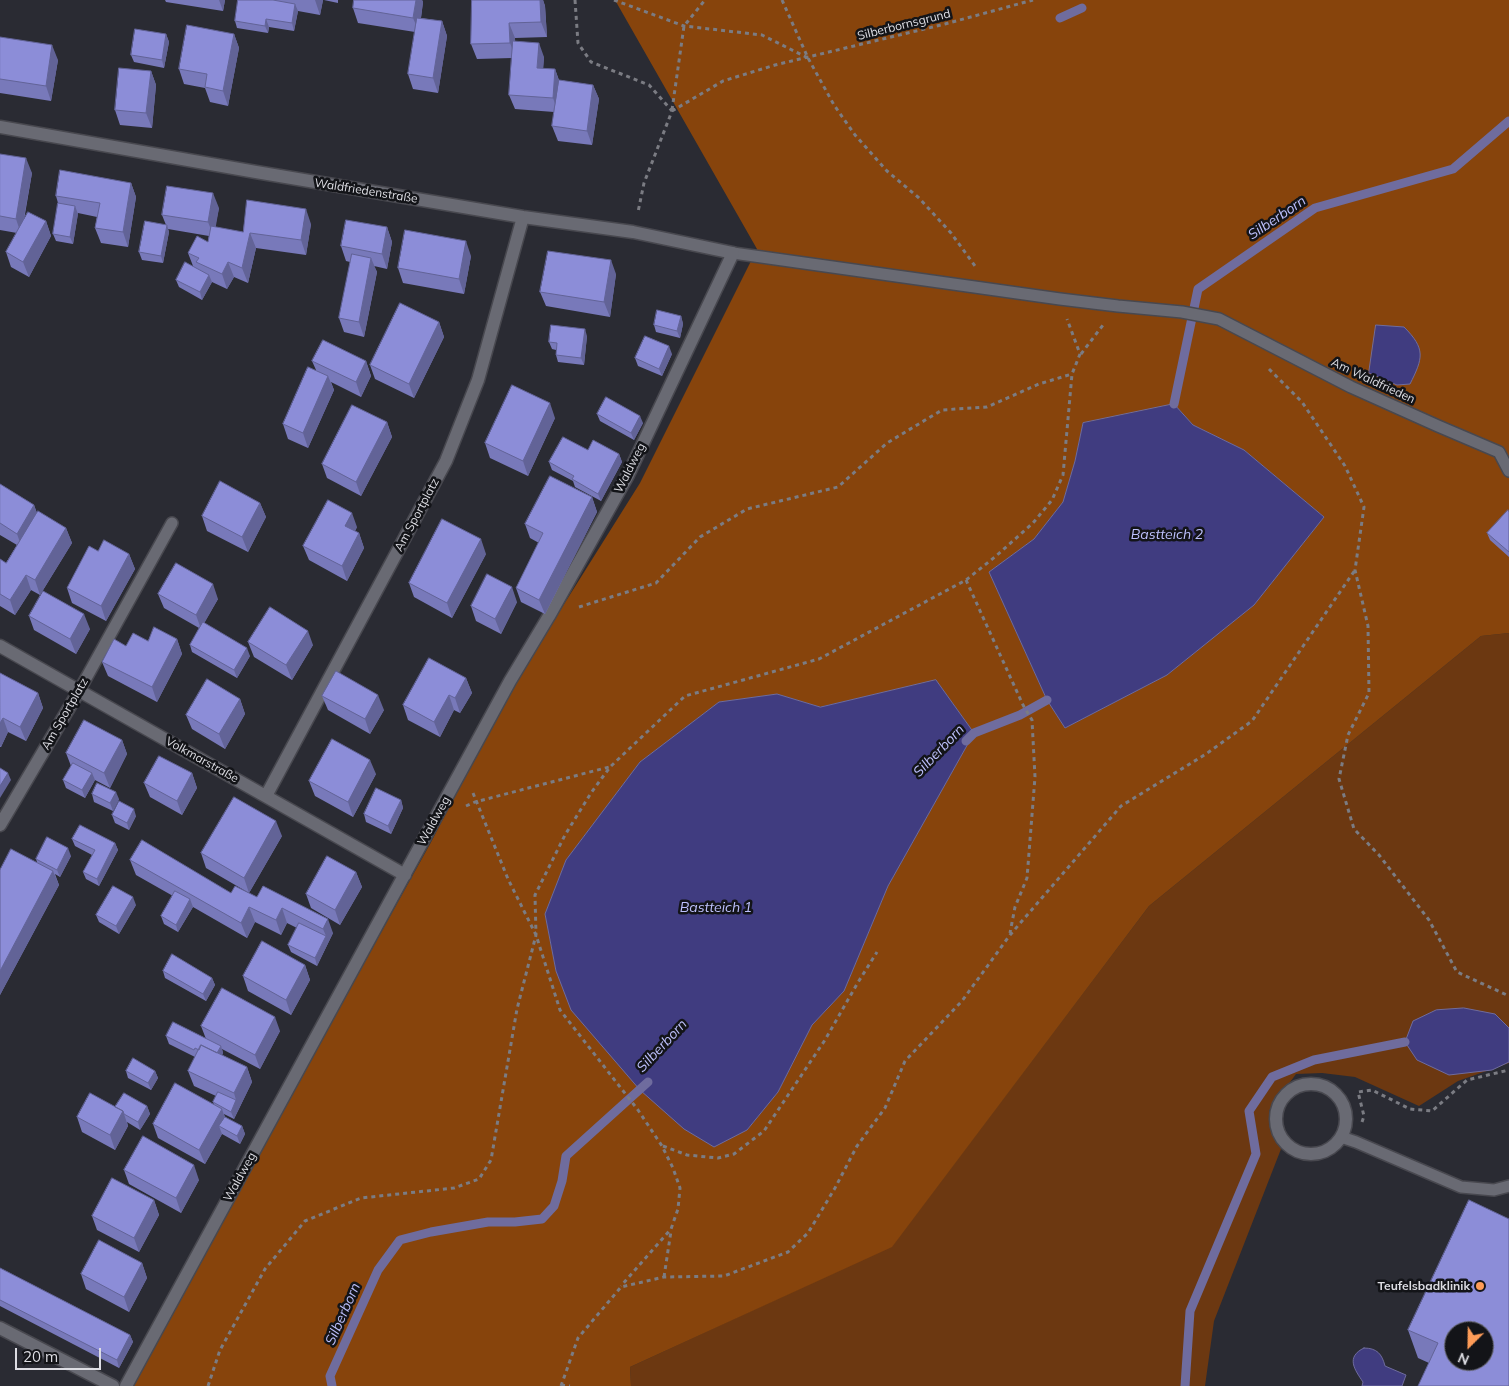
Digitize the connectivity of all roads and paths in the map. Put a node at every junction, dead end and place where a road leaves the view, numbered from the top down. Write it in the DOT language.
graph roads {
  1 [pos="575,0"];
  2 [pos="614,0"];
  3 [pos="705,0"];
  4 [pos="782,0"];
  5 [pos="1033,0"];
  6 [pos="684,26"];
  7 [pos="808,58"];
  8 [pos="672,111"];
  9 [pos="0,127"];
  10 [pos="523,216"];
  11 [pos="633,232"];
  12 [pos="733,253"];
  13 [pos="990,288"];
  14 [pos="1060,298"];
  15 [pos="1118,306"];
  16 [pos="1080,354"];
  17 [pos="1267,367"];
  18 [pos="1072,374"];
  19 [pos="1509,471"];
  20 [pos="172,523"];
  21 [pos="1355,570"];
  22 [pos="966,580"];
  23 [pos="549,616"];
  24 [pos="0,646"];
  25 [pos="79,691"];
  26 [pos="465,765"];
  27 [pos="610,767"];
  28 [pos="266,796"];
  29 [pos="475,802"];
  30 [pos="434,820"];
  31 [pos="0,825"];
  32 [pos="405,875"];
  33 [pos="536,935"];
  34 [pos="1010,935"];
  35 [pos="877,952"];
  36 [pos="1509,996"];
  37 [pos="1509,1070"];
  38 [pos="1341,1137"];
  39 [pos="1356,1142"];
  40 [pos="662,1146"];
  41 [pos="1509,1186"];
  42 [pos="672,1229"];
  43 [pos="664,1277"];
  44 [pos="621,1287"];
  45 [pos="0,1328"];
  46 [pos="561,1385"];
  47 [pos="112,1386"];
  48 [pos="126,1386"];
  49 [pos="208,1386"];
  50 [pos="570,1386"];
  1 -- 8 [label="path"];
  2 -- 6 [label="path"];
  3 -- 6 [label="path"];
  4 -- 7 [label="path"];
  5 -- 7 [label="path, Silberbornsgrund"];
  6 -- 7 [label="path"];
  6 -- 8 [label="path"];
  7 -- 8 [label="path, Silberbornsgrund"];
  7 -- 13 [label="path"];
  8 -- 11 [label="path"];
  9 -- 10 [label="street, Waldfriedenstraße"];
  10 -- 11 [label="street, Waldfriedenstraße"];
  10 -- 28 [label="street, Am Sportplatz"];
  11 -- 12 [label="street, Waldfriedenstraße"];
  12 -- 13 [label="lane, Am Waldfrieden"];
  12 -- 23 [label="street, Waldweg"];
  13 -- 14 [label="lane, Am Waldfrieden"];
  14 -- 15 [label="lane, Am Waldfrieden"];
  14 -- 16 [label="path"];
  15 -- 16 [label="path"];
  15 -- 19 [label="lane, Am Waldfrieden"];
  16 -- 18 [label="path"];
  17 -- 21 [label="path"];
  18 -- 22 [label="path"];
  18 -- 23 [label="path"];
  20 -- 25 [label="lane, Am Sportplatz"];
  21 -- 34 [label="path"];
  21 -- 36 [label="path"];
  22 -- 27 [label="path"];
  22 -- 34 [label="path"];
  23 -- 26 [label="street, Waldweg"];
  24 -- 25 [label="street, Volkmarstraße"];
  25 -- 28 [label="street, Volkmarstraße"];
  25 -- 31 [label="street, Am Sportplatz"];
  26 -- 29 [label="path"];
  26 -- 30 [label="street, Waldweg"];
  27 -- 29 [label="path"];
  27 -- 33 [label="path"];
  28 -- 32 [label="street, Volkmarstraße"];
  29 -- 30 [label="path"];
  29 -- 33 [label="path"];
  30 -- 32 [label="street, Waldweg"];
  32 -- 48 [label="street, Waldweg"];
  33 -- 40 [label="path"];
  33 -- 49 [label="path"];
  34 -- 43 [label="path"];
  35 -- 40 [label="path"];
  37 -- 39 [label="path"];
  38 -- 38 [label="street"];
  38 -- 39 [label="lane"];
  39 -- 41 [label="lane"];
  40 -- 42 [label="path"];
  42 -- 43 [label="path"];
  42 -- 44 [label="path"];
  43 -- 44 [label="path"];
  44 -- 46 [label="path"];
  45 -- 47 [label="street"];
  46 -- 50 [label="path"];
}
